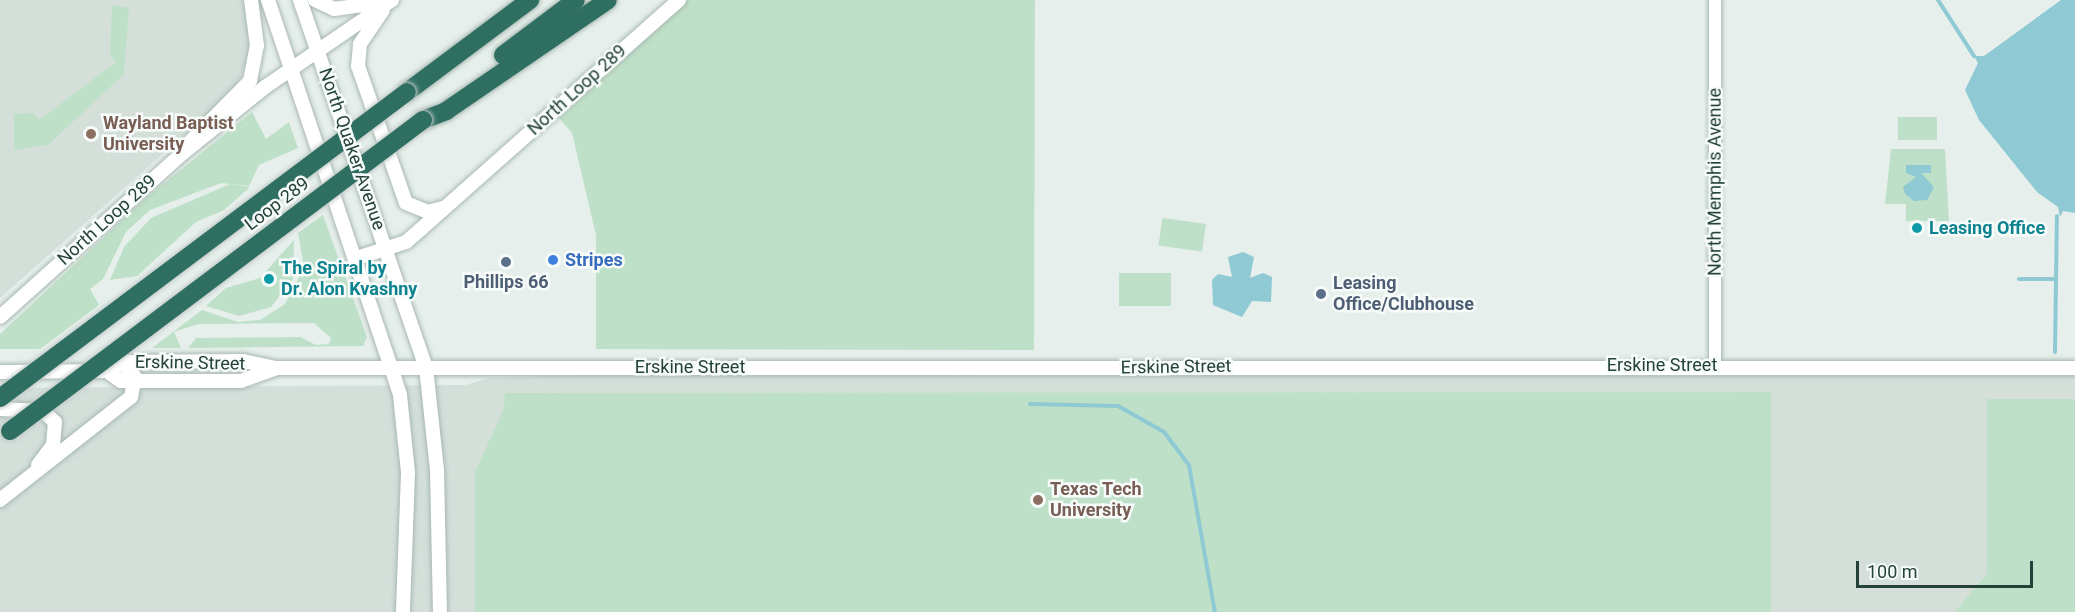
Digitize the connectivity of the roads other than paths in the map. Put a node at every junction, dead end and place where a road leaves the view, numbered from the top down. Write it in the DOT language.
graph roads {
  1 [pos="251,0"];
  2 [pos="268,0"];
  3 [pos="300,0"];
  4 [pos="315,0"];
  5 [pos="530,0"];
  6 [pos="576,0"];
  7 [pos="608,0"];
  8 [pos="679,0"];
  9 [pos="1715,0"];
  10 [pos="391,1"];
  11 [pos="319,50"];
  12 [pos="292,68"];
  13 [pos="423,120"];
  14 [pos="183,153"];
  15 [pos="446,206"];
  16 [pos="386,249"];
  17 [pos="357,258"];
  18 [pos="37,283"];
  19 [pos="0,306"];
  20 [pos="0,317"];
  21 [pos="121,362"];
  22 [pos="1715,365"];
  23 [pos="394,367"];
  24 [pos="426,367"];
  25 [pos="276,368"];
  26 [pos="2075,368"];
  27 [pos="0,372"];
  28 [pos="107,372"];
  29 [pos="135,381"];
  30 [pos="0,398"];
  31 [pos="0,409"];
  32 [pos="5,435"];
  33 [pos="23,483"];
  34 [pos="0,500"];
  35 [pos="403,612"];
  36 [pos="440,612"];
  1 -- 14 [label="main road"];
  2 -- 12 [label="main road, North Quaker Avenue"];
  3 -- 11 [label="main road, North Quaker Avenue"];
  4 -- 10 [label="main road"];
  5 -- 30 [label="highway, Loop 289, bridge"];
  6 -- 13 [label="highway, Loop 289"];
  7 -- 13 [label="highway"];
  8 -- 15 [label="main road, North Loop 289"];
  9 -- 22 [label="street, North Memphis Avenue"];
  10 -- 11 [label="main road, North Loop 289"];
  10 -- 15 [label="main road"];
  11 -- 12 [label="main road, North Loop 289"];
  11 -- 16 [label="main road, North Quaker Avenue"];
  12 -- 14 [label="main road, North Loop 289"];
  12 -- 17 [label="main road, North Quaker Avenue"];
  13 -- 32 [label="highway, Loop 289, bridge"];
  14 -- 18 [label="main road, North Loop 289"];
  15 -- 16 [label="main road, North Loop 289"];
  16 -- 17 [label="main road, North Loop 289"];
  16 -- 24 [label="main road, North Quaker Avenue"];
  17 -- 23 [label="main road, North Quaker Avenue"];
  18 -- 19 [label="main road"];
  18 -- 20 [label="main road, North Loop 289"];
  21 -- 25 [label="main road, Erskine Street"];
  21 -- 28 [label="main road, Erskine Street"];
  21 -- 29 [label="main road"];
  22 -- 24 [label="main road, Erskine Street"];
  22 -- 26 [label="main road, Erskine Street"];
  23 -- 24 [label="main road, Erskine Street"];
  23 -- 25 [label="main road, Erskine Street"];
  23 -- 35 [label="main road, North Quaker Avenue"];
  24 -- 36 [label="main road, North Quaker Avenue"];
  25 -- 29 [label="main road, Erskine Street"];
  27 -- 28 [label="main road, Erskine Street"];
  28 -- 29 [label="main road, Erskine Street"];
  29 -- 33 [label="main road"];
  31 -- 33 [label="main road"];
  33 -- 34 [label="main road"];
}
